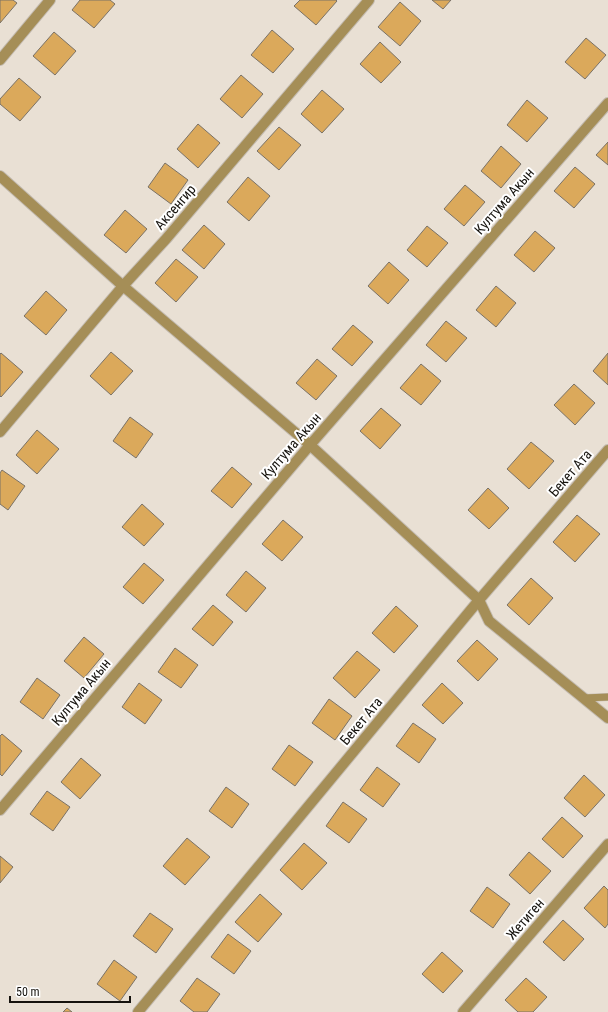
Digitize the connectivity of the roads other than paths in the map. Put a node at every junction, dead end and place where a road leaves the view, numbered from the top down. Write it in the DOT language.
graph roads {
  1 [pos="50,0"];
  2 [pos="370,0"];
  3 [pos="0,60"];
  4 [pos="608,103"];
  5 [pos="0,176"];
  6 [pos="123,286"];
  7 [pos="0,432"];
  8 [pos="310,445"];
  9 [pos="608,450"];
  10 [pos="479,600"];
  11 [pos="608,697"];
  12 [pos="584,698"];
  13 [pos="608,718"];
  14 [pos="0,810"];
  15 [pos="608,844"];
  16 [pos="138,1012"];
  17 [pos="463,1012"];
  1 -- 3 [label="street"];
  2 -- 6 [label="street, Аксенгир"];
  4 -- 8 [label="street, Култума Акын"];
  5 -- 6 [label="street"];
  6 -- 7 [label="street, Аксенгир"];
  6 -- 8 [label="street"];
  8 -- 10 [label="street"];
  8 -- 14 [label="street, Култума Акын"];
  9 -- 10 [label="street, Бекет Ата"];
  10 -- 12 [label="street"];
  10 -- 16 [label="street, Бекет Ата"];
  11 -- 12 [label="lane"];
  12 -- 13 [label="street"];
  15 -- 17 [label="street, Жетиген"];
}
